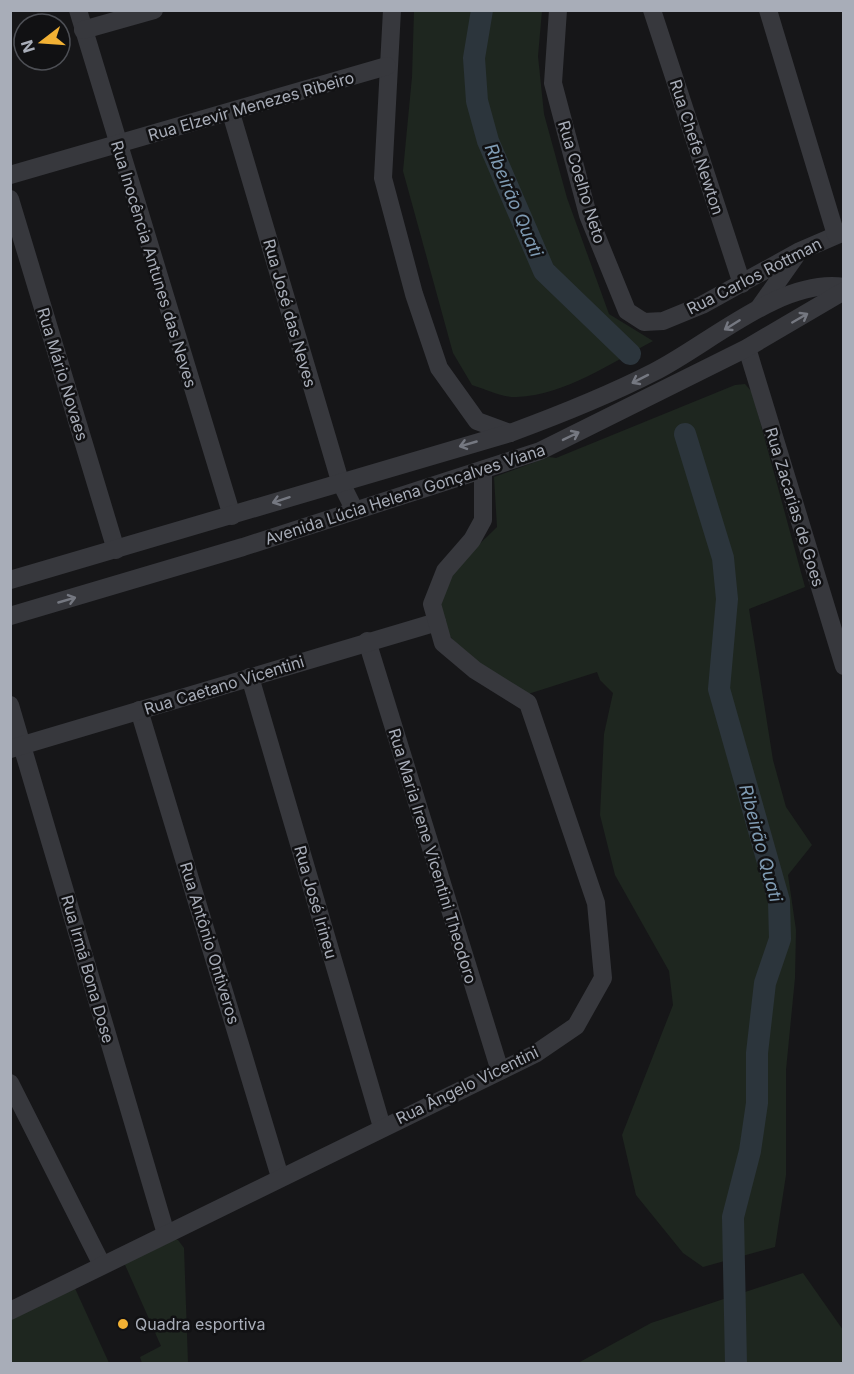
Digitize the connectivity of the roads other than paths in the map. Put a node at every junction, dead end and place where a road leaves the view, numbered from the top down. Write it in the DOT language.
graph roads {
  1 [pos="78,10"];
  2 [pos="154,10"];
  3 [pos="392,10"];
  4 [pos="558,10"];
  5 [pos="652,10"];
  6 [pos="768,10"];
  7 [pos="83,30"];
  8 [pos="387,66"];
  9 [pos="231,113"];
  10 [pos="117,144"];
  11 [pos="10,175"];
  12 [pos="10,199"];
  13 [pos="840,233"];
  14 [pos="800,251"];
  15 [pos="742,284"];
  16 [pos="843,289"];
  17 [pos="758,309"];
  18 [pos="663,321"];
  19 [pos="747,348"];
  20 [pos="510,433"];
  21 [pos="483,470"];
  22 [pos="340,482"];
  23 [pos="355,511"];
  24 [pos="232,516"];
  25 [pos="116,550"];
  26 [pos="10,580"];
  27 [pos="11,615"];
  28 [pos="437,622"];
  29 [pos="367,641"];
  30 [pos="843,666"];
  31 [pos="250,676"];
  32 [pos="10,705"];
  33 [pos="139,710"];
  34 [pos="17,747"];
  35 [pos="500,1071"];
  36 [pos="10,1083"];
  37 [pos="382,1127"];
  38 [pos="280,1177"];
  39 [pos="166,1234"];
  40 [pos="102,1265"];
  41 [pos="10,1311"];
  1 -- 7 [label="street, Rua Inocência Antunes das Neves"];
  2 -- 7 [label="street"];
  3 -- 8 [label="street"];
  4 -- 18 [label="street, Rua Coelho Neto"];
  5 -- 15 [label="street, Rua Chefe Newton"];
  6 -- 13 [label="street"];
  7 -- 10 [label="street, Rua Inocência Antunes das Neves"];
  8 -- 9 [label="street, Rua Elzevir Menezes Ribeiro"];
  8 -- 20 [label="street"];
  9 -- 10 [label="street, Rua Elzevir Menezes Ribeiro"];
  9 -- 22 [label="street, Rua José das Neves"];
  10 -- 11 [label="street, Rua Elzevir Menezes Ribeiro"];
  10 -- 24 [label="street, Rua Inocência Antunes das Neves"];
  12 -- 25 [label="street, Rua Mário Novaes"];
  13 -- 14 [label="street, Rua Carlos Rottman"];
  14 -- 15 [label="street, Rua Carlos Rottman"];
  14 -- 17 [label="street"];
  15 -- 18 [label="street, Rua Carlos Rottman"];
  16 -- 17 [label="street, Avenida Lúcia Helena Gonçalves Viana"];
  19 -- 16 [label="street, Avenida Lúcia Helena Gonçalves Viana, one-way"];
  17 -- 20 [label="street, Avenida Lúcia Helena Gonçalves Viana, one-way"];
  21 -- 19 [label="street, Avenida Lúcia Helena Gonçalves Viana, one-way"];
  19 -- 30 [label="street, Rua Zacarias de Goes"];
  20 -- 22 [label="street, Avenida Lúcia Helena Gonçalves Viana, one-way"];
  21 -- 23 [label="street, Avenida Lúcia Helena Gonçalves Viana"];
  21 -- 28 [label="street, Rua Ângelo Vicentini"];
  22 -- 23 [label="street, Rua José das Neves"];
  22 -- 24 [label="street, Avenida Lúcia Helena Gonçalves Viana, one-way"];
  27 -- 23 [label="street, Avenida Lúcia Helena Gonçalves Viana, one-way"];
  24 -- 25 [label="street, Avenida Lúcia Helena Gonçalves Viana"];
  25 -- 26 [label="street, Avenida Lúcia Helena Gonçalves Viana"];
  28 -- 29 [label="street, Rua Caetano Vicentini"];
  28 -- 35 [label="street, Rua Ângelo Vicentini"];
  29 -- 31 [label="street, Rua Caetano Vicentini"];
  29 -- 35 [label="street, Rua Maria Irene Vicentini Theodoro"];
  31 -- 33 [label="street, Rua Caetano Vicentini"];
  31 -- 37 [label="street, Rua José Irineu"];
  32 -- 34 [label="street, Rua Irmã Bona Dose"];
  33 -- 34 [label="street, Rua Caetano Vicentini"];
  33 -- 38 [label="street, Rua Antônio Ontiveros"];
  34 -- 39 [label="street, Rua Irmã Bona Dose"];
  35 -- 37 [label="street, Rua Ângelo Vicentini"];
  36 -- 40 [label="street"];
  37 -- 38 [label="street, Rua Ângelo Vicentini"];
  38 -- 39 [label="street, Rua Ângelo Vicentini"];
  39 -- 40 [label="street, Rua Ângelo Vicentini"];
  40 -- 41 [label="street, Rua Ângelo Vicentini"];
}
